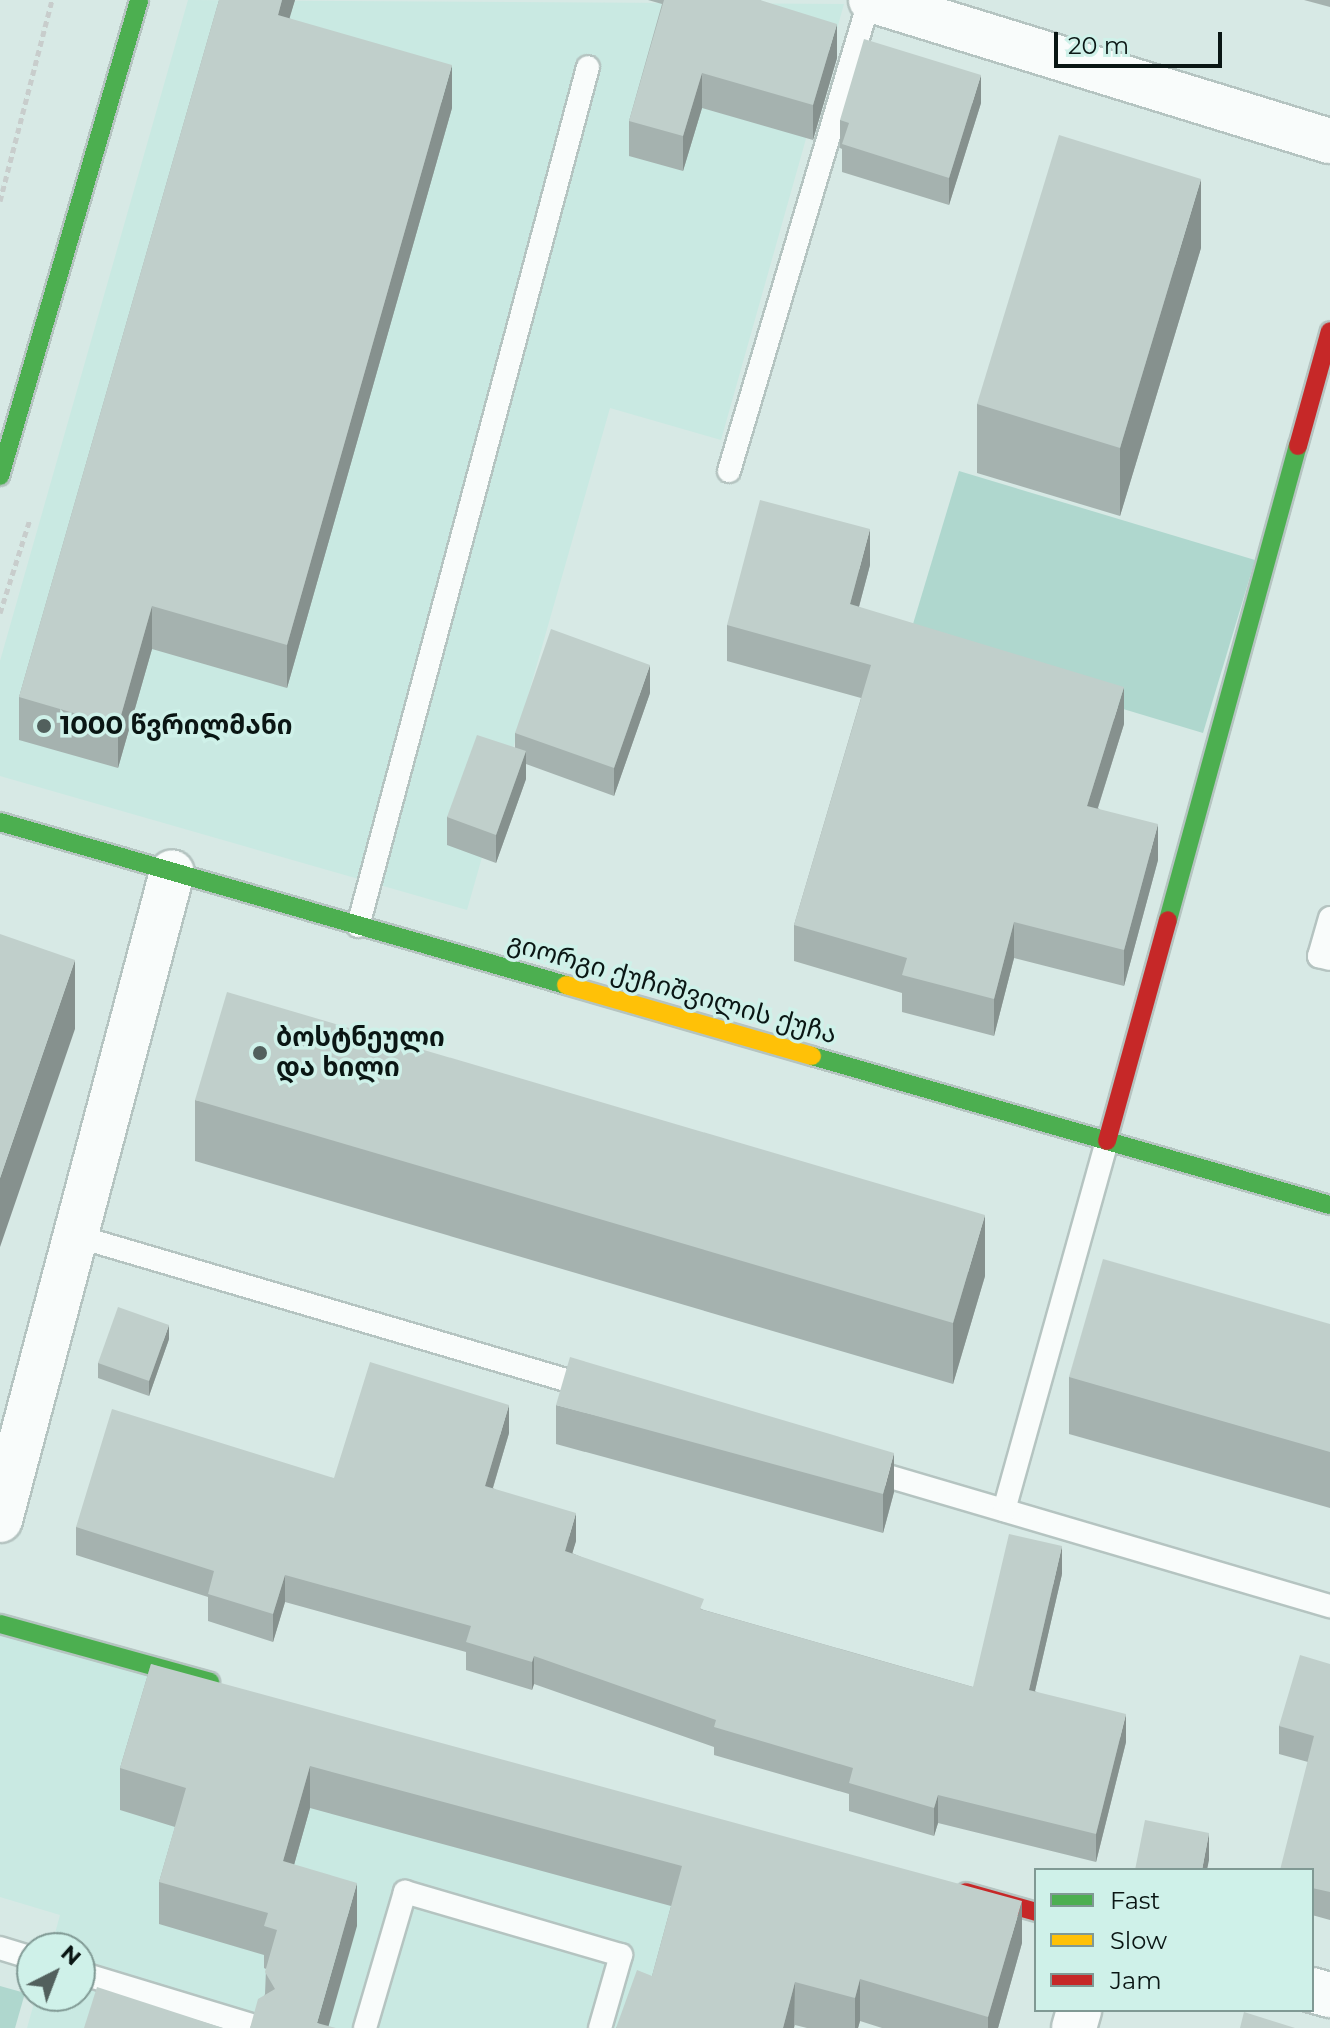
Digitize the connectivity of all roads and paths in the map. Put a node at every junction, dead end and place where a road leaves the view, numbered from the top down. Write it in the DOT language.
graph roads {
  1 [pos="52,0"];
  2 [pos="139,0"];
  3 [pos="870,0"];
  4 [pos="588,67"];
  5 [pos="1330,141"];
  6 [pos="0,201"];
  7 [pos="1330,331"];
  8 [pos="4,447"];
  9 [pos="729,471"];
  10 [pos="0,822"];
  11 [pos="172,872"];
  12 [pos="1330,918"];
  13 [pos="358,926"];
  14 [pos="1330,959"];
  15 [pos="1107,1141"];
  16 [pos="1330,1205"];
  17 [pos="76,1236"];
  18 [pos="624,1398"];
  19 [pos="837,1461"];
  20 [pos="1004,1510"];
  21 [pos="0,1520"];
  22 [pos="1330,1606"];
  23 [pos="0,1624"];
  24 [pos="229,1687"];
  25 [pos="945,1887"];
  26 [pos="1034,1911"];
  27 [pos="96,1978"];
  28 [pos="251,2027"];
  29 [pos="365,2028"];
  30 [pos="600,2028"];
  1 -- 6 [label="path"];
  2 -- 8 [label="street"];
  3 -- 5 [label="street"];
  3 -- 9 [label="lane"];
  4 -- 13 [label="lane"];
  7 -- 15 [label="street"];
  10 -- 11 [label="street, გიორგი ქუჩიშვილის ქუჩა"];
  11 -- 13 [label="street, გიორგი ქუჩიშვილის ქუჩა"];
  11 -- 17 [label="street"];
  12 -- 14 [label="lane"];
  13 -- 15 [label="street, გიორგი ქუჩიშვილის ქუჩა"];
  15 -- 16 [label="street, გიორგი ქუჩიშვილის ქუჩა"];
  15 -- 20 [label="lane"];
  17 -- 18 [label="lane"];
  17 -- 21 [label="street"];
  19 -- 20 [label="lane"];
  20 -- 22 [label="lane"];
  23 -- 24 [label="street"];
  25 -- 26 [label="street"];
  27 -- 28 [label="lane"];
  29 -- 30 [label="lane"];
}
